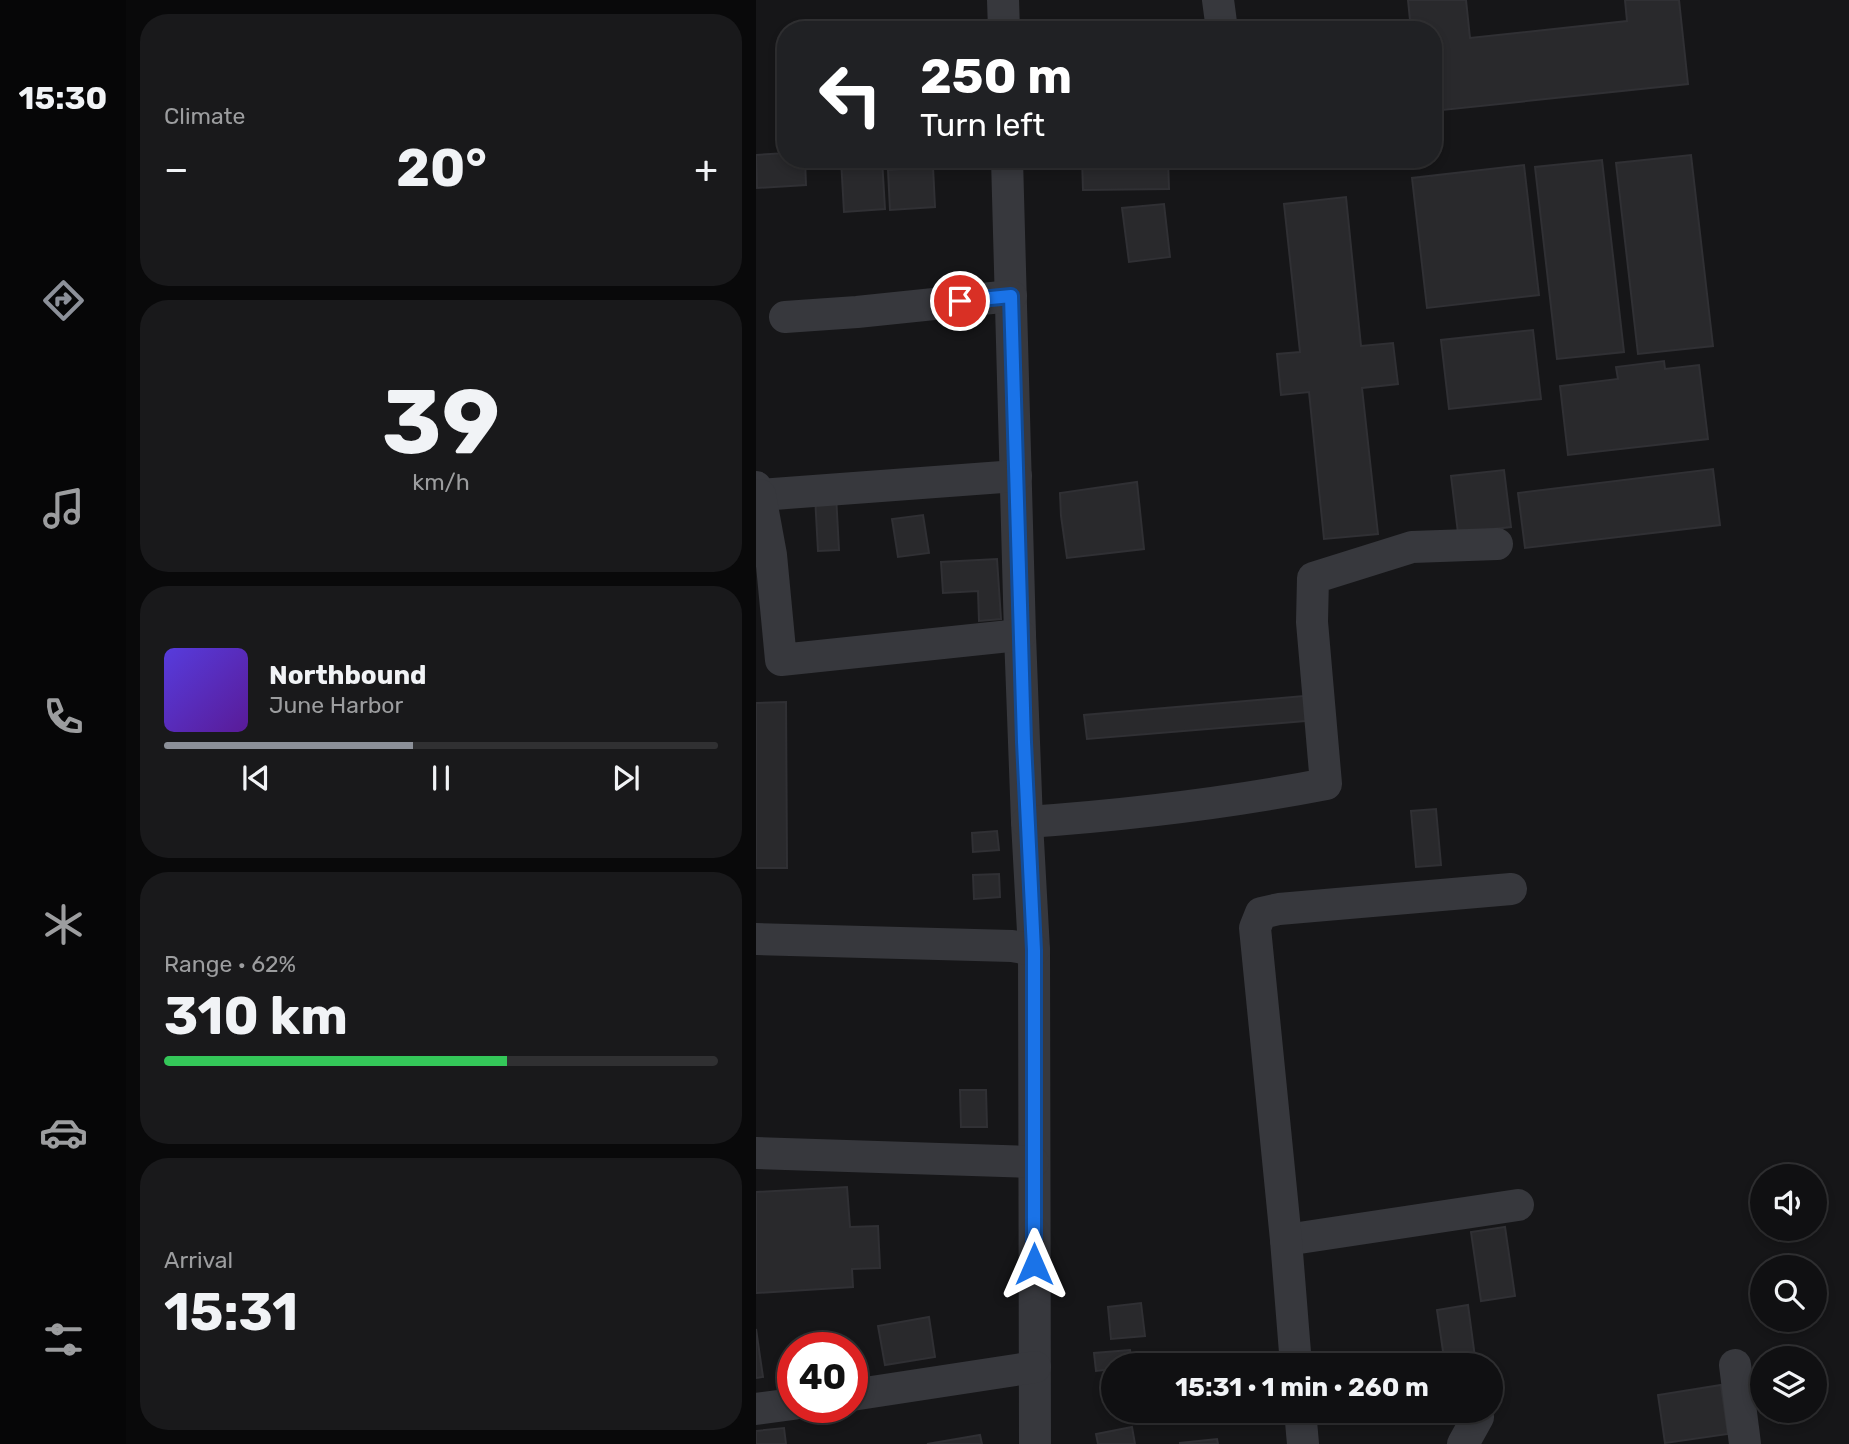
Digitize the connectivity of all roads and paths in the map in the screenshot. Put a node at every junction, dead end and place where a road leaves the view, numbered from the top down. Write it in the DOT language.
graph roads {
  1 [pos="1003,0"];
  2 [pos="1217,0"];
  3 [pos="1004,21"];
  4 [pos="1220,21"];
  5 [pos="1007,168"];
  6 [pos="1011,296"];
  7 [pos="785,317"];
  8 [pos="1016,476"];
  9 [pos="765,492"];
  10 [pos="1497,544"];
  11 [pos="1020,635"];
  12 [pos="1027,822"];
  13 [pos="1511,890"];
  14 [pos="756,939"];
  15 [pos="1034,950"];
  16 [pos="756,1153"];
  17 [pos="1033,1162"];
  18 [pos="1518,1205"];
  19 [pos="1286,1240"];
  20 [pos="1295,1353"];
  21 [pos="1735,1364"];
  22 [pos="1035,1367"];
  23 [pos="868,1393"];
  24 [pos="777,1406"];
  25 [pos="756,1409"];
  26 [pos="1301,1423"];
  27 [pos="1474,1423"];
  28 [pos="1035,1444"];
  29 [pos="1303,1444"];
  30 [pos="1463,1444"];
  31 [pos="1745,1444"];
  1 -- 3 [label="street"];
  2 -- 4 [label="street"];
  5 -- 6 [label="street"];
  6 -- 7 [label="street"];
  6 -- 8 [label="street"];
  8 -- 9 [label="street"];
  8 -- 11 [label="street"];
  9 -- 11 [label="street"];
  10 -- 12 [label="street"];
  11 -- 12 [label="street"];
  12 -- 15 [label="street"];
  13 -- 19 [label="street"];
  14 -- 15 [label="street"];
  15 -- 17 [label="street"];
  16 -- 17 [label="street"];
  17 -- 22 [label="street"];
  18 -- 19 [label="street"];
  19 -- 20 [label="street"];
  21 -- 31 [label="street"];
  22 -- 23 [label="street"];
  22 -- 28 [label="street"];
  24 -- 25 [label="street"];
  26 -- 29 [label="street"];
  27 -- 30 [label="street"];
}
